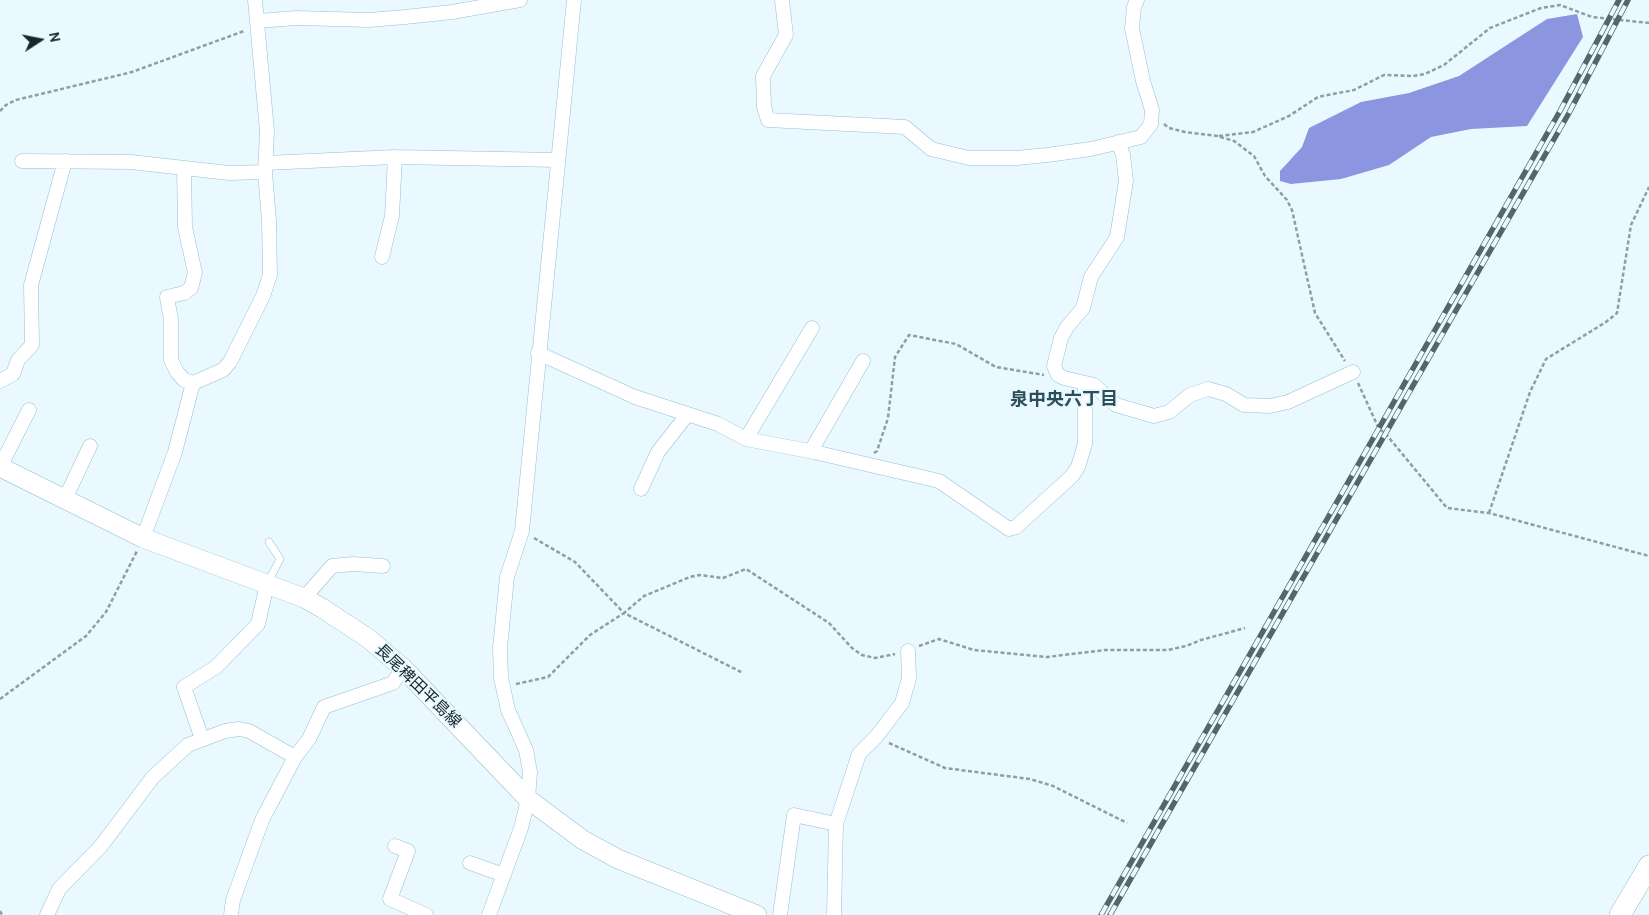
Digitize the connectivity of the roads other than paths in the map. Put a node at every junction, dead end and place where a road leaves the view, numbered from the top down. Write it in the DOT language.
graph roads {
  1 [pos="255,0"];
  2 [pos="520,0"];
  3 [pos="574,0"];
  4 [pos="782,0"];
  5 [pos="1137,0"];
  6 [pos="258,21"];
  7 [pos="1118,142"];
  8 [pos="395,157"];
  9 [pos="558,160"];
  10 [pos="22,161"];
  11 [pos="65,161"];
  12 [pos="265,167"];
  13 [pos="184,168"];
  14 [pos="382,257"];
  15 [pos="812,328"];
  16 [pos="538,352"];
  17 [pos="863,360"];
  18 [pos="1353,372"];
  19 [pos="0,381"];
  20 [pos="192,383"];
  21 [pos="1085,383"];
  22 [pos="28,410"];
  23 [pos="687,415"];
  24 [pos="746,439"];
  25 [pos="90,446"];
  26 [pos="811,452"];
  27 [pos="0,467"];
  28 [pos="640,489"];
  29 [pos="65,499"];
  30 [pos="143,538"];
  31 [pos="269,542"];
  32 [pos="383,566"];
  33 [pos="267,584"];
  34 [pos="304,598"];
  35 [pos="908,651"];
  36 [pos="403,668"];
  37 [pos="202,739"];
  38 [pos="295,757"];
  39 [pos="528,799"];
  40 [pos="836,824"];
  41 [pos="407,851"];
  42 [pos="470,863"];
  43 [pos="1649,866"];
  44 [pos="504,875"];
  45 [pos="47,915"];
  46 [pos="231,915"];
  47 [pos="426,915"];
  48 [pos="489,915"];
  49 [pos="757,915"];
  50 [pos="780,915"];
  51 [pos="834,915"];
  52 [pos="1620,915"];
  1 -- 6 [label="street"];
  2 -- 6 [label="street"];
  3 -- 9 [label="street"];
  4 -- 7 [label="street"];
  5 -- 7 [label="street"];
  6 -- 12 [label="street"];
  7 -- 21 [label="street"];
  8 -- 9 [label="street"];
  8 -- 12 [label="street"];
  8 -- 14 [label="street"];
  9 -- 16 [label="street"];
  10 -- 11 [label="street"];
  11 -- 13 [label="street"];
  11 -- 19 [label="street"];
  12 -- 13 [label="street"];
  12 -- 20 [label="street"];
  13 -- 20 [label="street"];
  15 -- 24 [label="street"];
  16 -- 23 [label="street"];
  16 -- 39 [label="street"];
  17 -- 26 [label="street"];
  18 -- 21 [label="street"];
  20 -- 30 [label="street"];
  21 -- 26 [label="street"];
  22 -- 27 [label="street"];
  23 -- 24 [label="street"];
  23 -- 28 [label="street"];
  24 -- 26 [label="street"];
  25 -- 29 [label="street"];
  27 -- 29 [label="main road, 長尾稗田平島線"];
  29 -- 30 [label="main road, 長尾稗田平島線"];
  30 -- 33 [label="main road, 長尾稗田平島線"];
  31 -- 33 [label="lane"];
  32 -- 34 [label="street"];
  33 -- 34 [label="main road, 長尾稗田平島線"];
  33 -- 37 [label="street"];
  34 -- 36 [label="main road, 長尾稗田平島線"];
  35 -- 40 [label="street"];
  36 -- 38 [label="street"];
  36 -- 39 [label="main road, 長尾稗田平島線"];
  37 -- 38 [label="street"];
  37 -- 45 [label="street"];
  38 -- 46 [label="street"];
  39 -- 44 [label="street"];
  39 -- 49 [label="main road, 長尾稗田平島線"];
  40 -- 50 [label="street"];
  40 -- 51 [label="street"];
  41 -- 47 [label="street"];
  42 -- 44 [label="street"];
  43 -- 52 [label="main road"];
  44 -- 48 [label="street"];
}
